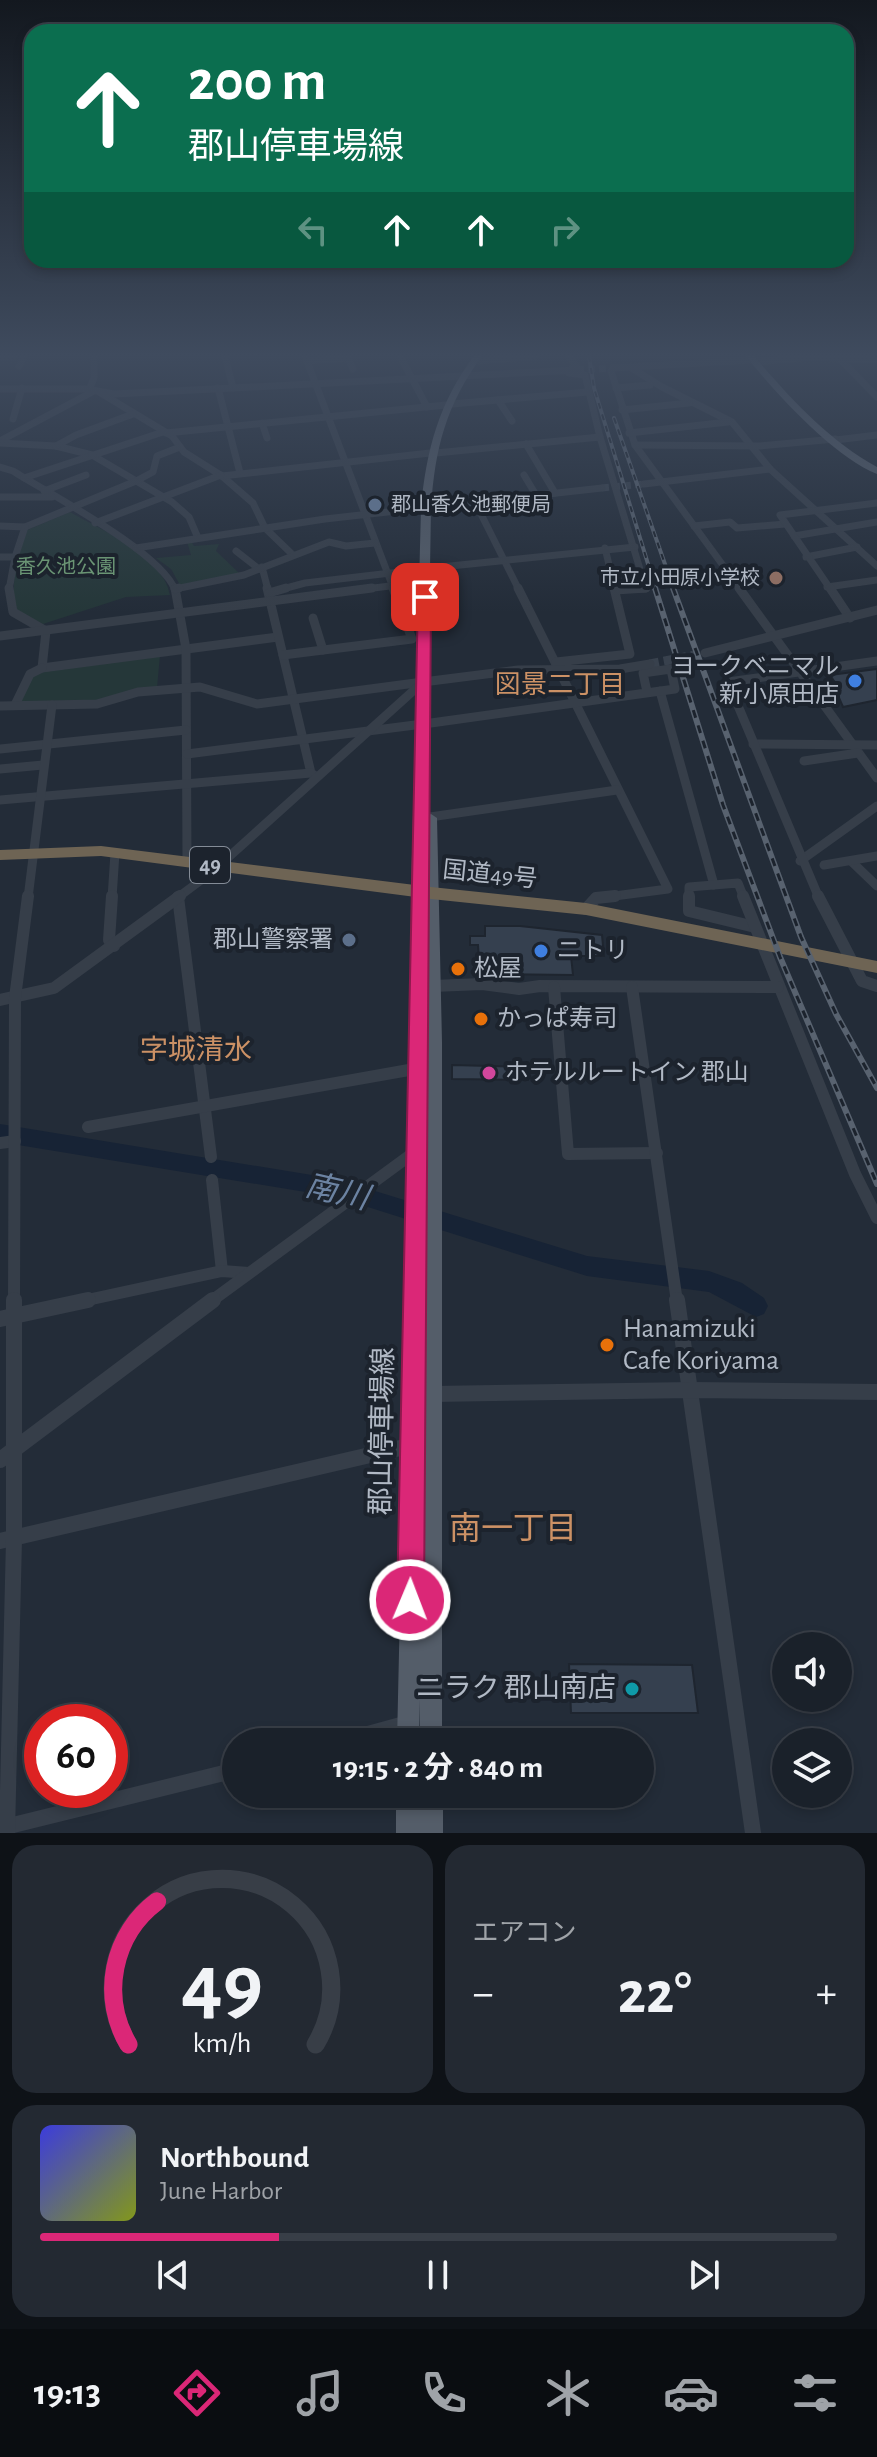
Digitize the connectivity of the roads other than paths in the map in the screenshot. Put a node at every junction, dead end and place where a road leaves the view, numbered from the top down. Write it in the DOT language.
graph roads {
  1 [pos="0,442"];
  2 [pos="64,442"];
  3 [pos="137,442"];
  4 [pos="174,442"];
  5 [pos="232,442"];
  6 [pos="338,442"];
  7 [pos="437,442"];
  8 [pos="552,442"];
  9 [pos="601,442"];
  10 [pos="633,442"];
  11 [pos="682,442"];
  12 [pos="748,442"];
  13 [pos="814,442"];
  14 [pos="837,442"];
  15 [pos="526,444"];
  16 [pos="635,445"];
  17 [pos="685,445"];
  18 [pos="56,446"];
  19 [pos="752,446"];
  20 [pos="180,447"];
  21 [pos="433,453"];
  22 [pos="92,455"];
  23 [pos="346,463"];
  24 [pos="0,467"];
  25 [pos="770,469"];
  26 [pos="877,471"];
  27 [pos="240,473"];
  28 [pos="86,475"];
  29 [pos="222,475"];
  30 [pos="524,475"];
  31 [pos="24,478"];
  32 [pos="136,481"];
  33 [pos="661,481"];
  34 [pos="644,484"];
  35 [pos="602,488"];
  36 [pos="44,491"];
  37 [pos="555,493"];
  38 [pos="536,495"];
  39 [pos="161,496"];
  40 [pos="0,497"];
  41 [pos="53,497"];
  42 [pos="475,502"];
  43 [pos="877,503"];
  44 [pos="71,507"];
  45 [pos="428,508"];
  46 [pos="817,511"];
  47 [pos="365,515"];
  48 [pos="877,522"];
  49 [pos="95,523"];
  50 [pos="785,524"];
  51 [pos="0,526"];
  52 [pos="694,526"];
  53 [pos="25,527"];
  54 [pos="265,528"];
  55 [pos="835,528"];
  56 [pos="794,536"];
  57 [pos="198,538"];
  58 [pos="375,543"];
  59 [pos="635,547"];
  60 [pos="857,547"];
  61 [pos="136,548"];
  62 [pos="605,548"];
  63 [pos="236,551"];
  64 [pos="293,555"];
  65 [pos="0,557"];
  66 [pos="14,557"];
  67 [pos="806,557"];
  68 [pos="503,559"];
  69 [pos="877,566"];
  70 [pos="260,568"];
  71 [pos="428,568"];
  72 [pos="387,573"];
  73 [pos="877,580"];
  74 [pos="390,586"];
  75 [pos="827,587"];
  76 [pos="175,589"];
  77 [pos="615,590"];
  78 [pos="271,597"];
  79 [pos="4,601"];
  80 [pos="877,610"];
  81 [pos="179,614"];
  82 [pos="313,618"];
  83 [pos="850,618"];
  84 [pos="46,631"];
  85 [pos="772,635"];
  86 [pos="0,636"];
  87 [pos="278,637"];
  88 [pos="186,649"];
  89 [pos="323,650"];
  90 [pos="705,653"];
  91 [pos="283,655"];
  92 [pos="877,661"];
  93 [pos="650,664"];
  94 [pos="557,666"];
  95 [pos="42,668"];
  96 [pos="800,671"];
  97 [pos="427,682"];
  98 [pos="187,688"];
  99 [pos="660,691"];
  100 [pos="647,692"];
  101 [pos="294,698"];
  102 [pos="576,703"];
  103 [pos="15,705"];
  104 [pos="52,705"];
  105 [pos="0,706"];
  106 [pos="427,723"];
  107 [pos="186,730"];
  108 [pos="369,731"];
  109 [pos="303,740"];
  110 [pos="753,744"];
  111 [pos="45,745"];
  112 [pos="877,745"];
  113 [pos="0,749"];
  114 [pos="855,749"];
  115 [pos="187,754"];
  116 [pos="804,761"];
  117 [pos="43,765"];
  118 [pos="0,769"];
  119 [pos="314,775"];
  120 [pos="877,778"];
  121 [pos="187,784"];
  122 [pos="617,790"];
  123 [pos="40,796"];
  124 [pos="0,800"];
  125 [pos="877,806"];
  126 [pos="426,818"];
  127 [pos="115,853"];
  128 [pos="31,854"];
  129 [pos="0,855"];
  130 [pos="877,856"];
  131 [pos="800,861"];
  132 [pos="851,861"];
  133 [pos="187,862"];
  134 [pos="824,865"];
  135 [pos="220,866"];
  136 [pos="714,885"];
  137 [pos="877,886"];
  138 [pos="424,893"];
  139 [pos="178,897"];
  140 [pos="586,909"];
  141 [pos="755,927"];
  142 [pos="114,946"];
  143 [pos="870,965"];
  144 [pos="433,986"];
  145 [pos="877,986"];
  146 [pos="554,987"];
  147 [pos="632,987"];
  148 [pos="778,987"];
  149 [pos="15,998"];
  150 [pos="0,1000"];
  151 [pos="420,1068"];
  152 [pos="206,1107"];
  153 [pos="88,1127"];
  154 [pos="15,1141"];
  155 [pos="0,1143"];
  156 [pos="433,1148"];
  157 [pos="416,1149"];
  158 [pos="657,1153"];
  159 [pos="211,1157"];
  160 [pos="212,1180"];
  161 [pos="425,1211"];
  162 [pos="877,1218"];
  163 [pos="222,1271"];
  164 [pos="249,1273"];
  165 [pos="7,1317"];
  166 [pos="692,1390"];
  167 [pos="877,1392"];
  168 [pos="433,1394"];
  169 [pos="413,1445"];
  170 [pos="6,1455"];
  171 [pos="7,1540"];
  172 [pos="408,1728"];
  173 [pos="431,1728"];
  174 [pos="222,1774"];
  175 [pos="408,1808"];
  176 [pos="431,1808"];
  177 [pos="5,1829"];
  178 [pos="408,1833"];
  179 [pos="431,1833"];
  180 [pos="753,1833"];
  1 -- 18 [label="street"];
  2 -- 18 [label="street"];
  3 -- 22 [label="street"];
  4 -- 20 [label="street"];
  5 -- 27 [label="street"];
  6 -- 23 [label="street"];
  7 -- 21 [label="main road, 郡山停車場線"];
  8 -- 15 [label="street"];
  9 -- 59 [label="street"];
  10 -- 16 [label="street"];
  11 -- 17 [label="street"];
  12 -- 19 [label="street"];
  13 -- 19 [label="street"];
  14 -- 26 [label="main road"];
  15 -- 21 [label="street"];
  15 -- 37 [label="street"];
  16 -- 17 [label="street"];
  16 -- 33 [label="street"];
  17 -- 19 [label="street"];
  18 -- 22 [label="street"];
  19 -- 25 [label="street"];
  20 -- 29 [label="street"];
  20 -- 32 [label="street"];
  21 -- 23 [label="street"];
  21 -- 45 [label="main road, 郡山停車場線"];
  22 -- 31 [label="street"];
  22 -- 32 [label="street"];
  23 -- 27 [label="street"];
  23 -- 47 [label="street"];
  24 -- 31 [label="street"];
  25 -- 33 [label="street"];
  25 -- 46 [label="street"];
  27 -- 29 [label="street"];
  28 -- 36 [label="street"];
  29 -- 39 [label="street"];
  29 -- 54 [label="street"];
  30 -- 38 [label="street"];
  31 -- 36 [label="street"];
  32 -- 39 [label="street"];
  32 -- 44 [label="street"];
  33 -- 34 [label="street"];
  33 -- 52 [label="street"];
  35 -- 37 [label="street"];
  36 -- 41 [label="street"];
  37 -- 38 [label="street"];
  38 -- 42 [label="street"];
  39 -- 49 [label="street"];
  39 -- 57 [label="street"];
  40 -- 41 [label="street"];
  41 -- 44 [label="street"];
  42 -- 45 [label="street"];
  42 -- 68 [label="street"];
  43 -- 46 [label="street"];
  44 -- 49 [label="street"];
  44 -- 53 [label="street"];
  45 -- 47 [label="street"];
  45 -- 71 [label="main road, 郡山停車場線"];
  46 -- 50 [label="street"];
  46 -- 55 [label="street"];
  47 -- 54 [label="street"];
  47 -- 58 [label="street"];
  48 -- 55 [label="street"];
  49 -- 61 [label="street"];
  50 -- 52 [label="street"];
  50 -- 56 [label="street"];
  51 -- 53 [label="street"];
  52 -- 85 [label="street"];
  53 -- 66 [label="street"];
  54 -- 57 [label="street"];
  54 -- 64 [label="street"];
  55 -- 56 [label="street"];
  55 -- 60 [label="street"];
  56 -- 67 [label="street"];
  57 -- 61 [label="street"];
  58 -- 64 [label="street"];
  58 -- 72 [label="street"];
  59 -- 62 [label="street"];
  59 -- 77 [label="street"];
  60 -- 67 [label="street"];
  60 -- 69 [label="street"];
  61 -- 76 [label="street"];
  62 -- 68 [label="street"];
  62 -- 77 [label="street"];
  63 -- 70 [label="street"];
  64 -- 70 [label="street"];
  65 -- 66 [label="street"];
  66 -- 79 [label="street"];
  67 -- 75 [label="street"];
  68 -- 71 [label="street"];
  68 -- 94 [label="street"];
  70 -- 76 [label="street"];
  70 -- 78 [label="street"];
  71 -- 72 [label="street"];
  71 -- 97 [label="main road, 郡山停車場線"];
  72 -- 74 [label="street"];
  72 -- 78 [label="street"];
  73 -- 75 [label="street"];
  74 -- 78 [label="street"];
  74 -- 89 [label="street"];
  75 -- 83 [label="street"];
  76 -- 81 [label="street"];
  77 -- 94 [label="street"];
  78 -- 81 [label="street"];
  78 -- 87 [label="street"];
  79 -- 84 [label="street"];
  80 -- 83 [label="street"];
  81 -- 84 [label="street"];
  81 -- 88 [label="street"];
  82 -- 89 [label="street"];
  83 -- 85 [label="street"];
  84 -- 86 [label="street"];
  84 -- 95 [label="street"];
  85 -- 90 [label="street"];
  85 -- 96 [label="street"];
  87 -- 88 [label="street"];
  87 -- 91 [label="street"];
  88 -- 95 [label="street"];
  88 -- 98 [label="street"];
  89 -- 91 [label="street"];
  91 -- 101 [label="street"];
  92 -- 96 [label="street"];
  93 -- 94 [label="street"];
  94 -- 97 [label="street"];
  94 -- 102 [label="street"];
  95 -- 103 [label="street"];
  96 -- 110 [label="street"];
  96 -- 114 [label="street"];
  97 -- 101 [label="street"];
  97 -- 106 [label="main road, 郡山停車場線"];
  97 -- 108 [label="street"];
  98 -- 101 [label="street"];
  98 -- 104 [label="street"];
  98 -- 107 [label="street"];
  99 -- 100 [label="street"];
  99 -- 100 [label="street"];
  99 -- 136 [label="street"];
  100 -- 102 [label="street"];
  101 -- 109 [label="street"];
  102 -- 106 [label="street"];
  102 -- 122 [label="street"];
  103 -- 104 [label="street"];
  103 -- 105 [label="street"];
  104 -- 111 [label="street"];
  106 -- 108 [label="street"];
  106 -- 126 [label="main road, 郡山停車場線"];
  107 -- 111 [label="street"];
  107 -- 115 [label="street"];
  108 -- 109 [label="street"];
  108 -- 119 [label="street"];
  109 -- 115 [label="street"];
  109 -- 119 [label="street"];
  110 -- 114 [label="street"];
  110 -- 131 [label="street"];
  111 -- 113 [label="street"];
  111 -- 117 [label="street"];
  112 -- 114 [label="street"];
  114 -- 116 [label="street"];
  114 -- 120 [label="street"];
  115 -- 121 [label="street"];
  117 -- 118 [label="street"];
  117 -- 123 [label="street"];
  119 -- 121 [label="street"];
  119 -- 135 [label="street"];
  121 -- 123 [label="street"];
  121 -- 133 [label="street"];
  122 -- 126 [label="street"];
  122 -- 140 [label="street"];
  123 -- 124 [label="street"];
  123 -- 128 [label="street"];
  125 -- 131 [label="street"];
  126 -- 138 [label="main road, 郡山停車場線"];
  127 -- 128 [label="highway, 国道49号 / 49"];
  127 -- 133 [label="highway, 国道49号 / 49"];
  127 -- 142 [label="street"];
  128 -- 129 [label="highway, 国道49号 / 49"];
  128 -- 149 [label="street"];
  130 -- 132 [label="street"];
  131 -- 145 [label="street"];
  132 -- 134 [label="street"];
  132 -- 137 [label="street"];
  133 -- 135 [label="highway, 国道49号 / 49"];
  135 -- 138 [label="highway, 国道49号 / 49"];
  135 -- 139 [label="street"];
  136 -- 141 [label="street"];
  136 -- 141 [label="street"];
  138 -- 140 [label="highway, 国道49号 / 49"];
  138 -- 144 [label="main road, 郡山停車場線"];
  138 -- 151 [label="main road, 郡山停車場線"];
  139 -- 142 [label="street"];
  139 -- 152 [label="street"];
  140 -- 143 [label="highway, 国道49号 / 49"];
  141 -- 148 [label="street"];
  142 -- 149 [label="street"];
  144 -- 146 [label="street"];
  144 -- 156 [label="main road, 郡山停車場線"];
  146 -- 147 [label="street"];
  146 -- 158 [label="street"];
  147 -- 148 [label="street"];
  147 -- 158 [label="street"];
  148 -- 162 [label="street"];
  149 -- 150 [label="street"];
  149 -- 154 [label="street"];
  151 -- 152 [label="street"];
  151 -- 157 [label="main road, 郡山停車場線"];
  152 -- 153 [label="street"];
  152 -- 159 [label="street"];
  154 -- 155 [label="street"];
  154 -- 165 [label="street"];
  156 -- 157 [label="street"];
  156 -- 161 [label="main road, 郡山停車場線"];
  157 -- 161 [label="main road, 郡山停車場線"];
  157 -- 164 [label="street"];
  158 -- 166 [label="street"];
  160 -- 163 [label="street"];
  161 -- 168 [label="main road, 郡山停車場線"];
  161 -- 169 [label="main road, 郡山停車場線"];
  163 -- 164 [label="street"];
  163 -- 165 [label="street"];
  164 -- 170 [label="street"];
  165 -- 170 [label="street"];
  166 -- 167 [label="street"];
  166 -- 168 [label="street"];
  166 -- 180 [label="street"];
  168 -- 173 [label="main road, 郡山停車場線"];
  169 -- 171 [label="street"];
  169 -- 172 [label="main road, 郡山停車場線"];
  170 -- 171 [label="street"];
  171 -- 177 [label="street"];
  174 -- 177 [label="street"];
  175 -- 178 [label="main road"];
  176 -- 179 [label="main road"];
}
